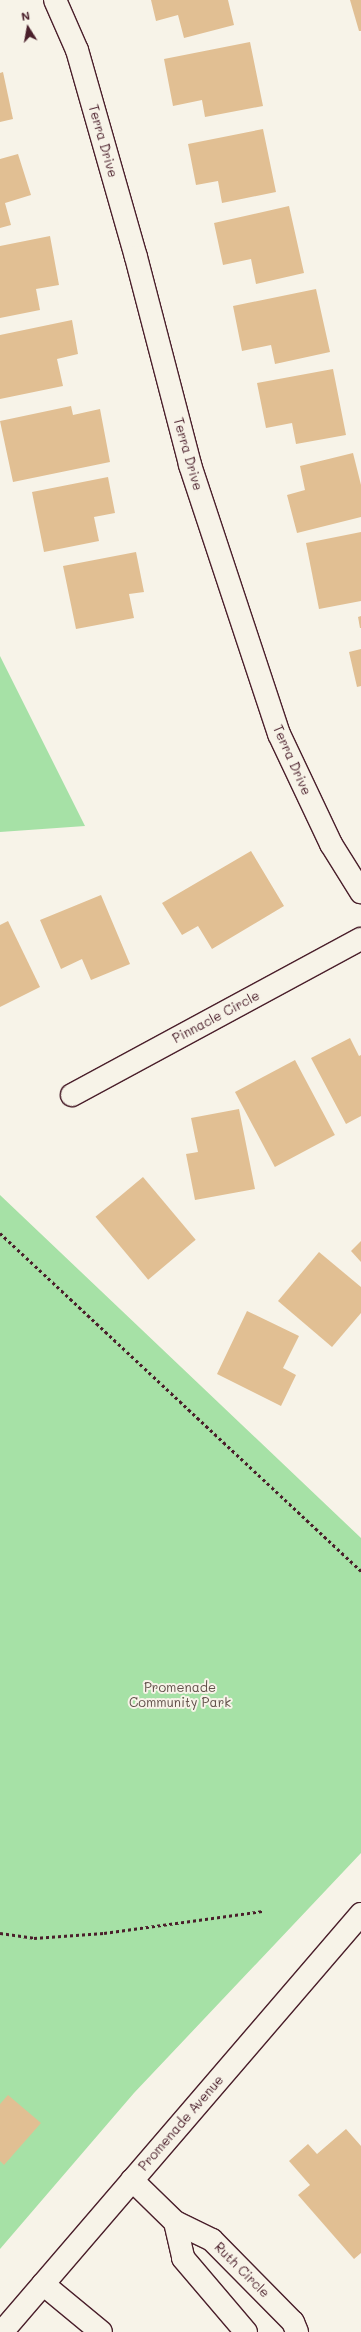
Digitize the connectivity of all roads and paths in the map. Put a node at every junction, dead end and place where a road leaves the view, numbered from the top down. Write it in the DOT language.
graph roads {
  1 [pos="55,0"];
  2 [pos="361,892"];
  3 [pos="361,939"];
  4 [pos="72,1095"];
  5 [pos="0,1233"];
  6 [pos="361,1571"];
  7 [pos="263,1911"];
  8 [pos="361,1914"];
  9 [pos="0,1933"];
  10 [pos="132,2180"];
  11 [pos="175,2222"];
  12 [pos="43,2284"];
  13 [pos="2,2332"];
  14 [pos="101,2332"];
  15 [pos="246,2332"];
  16 [pos="297,2332"];
  1 -- 2 [label="street, Terra Drive"];
  3 -- 4 [label="street, Pinnacle Circle"];
  5 -- 6 [label="path"];
  7 -- 9 [label="path"];
  8 -- 10 [label="street, Promenade Avenue"];
  10 -- 11 [label="street, Ruth Circle"];
  10 -- 12 [label="street, Promenade Avenue"];
  11 -- 15 [label="street"];
  11 -- 16 [label="street, Ruth Circle"];
  12 -- 13 [label="street, Promenade Avenue"];
  12 -- 14 [label="street"];
}
